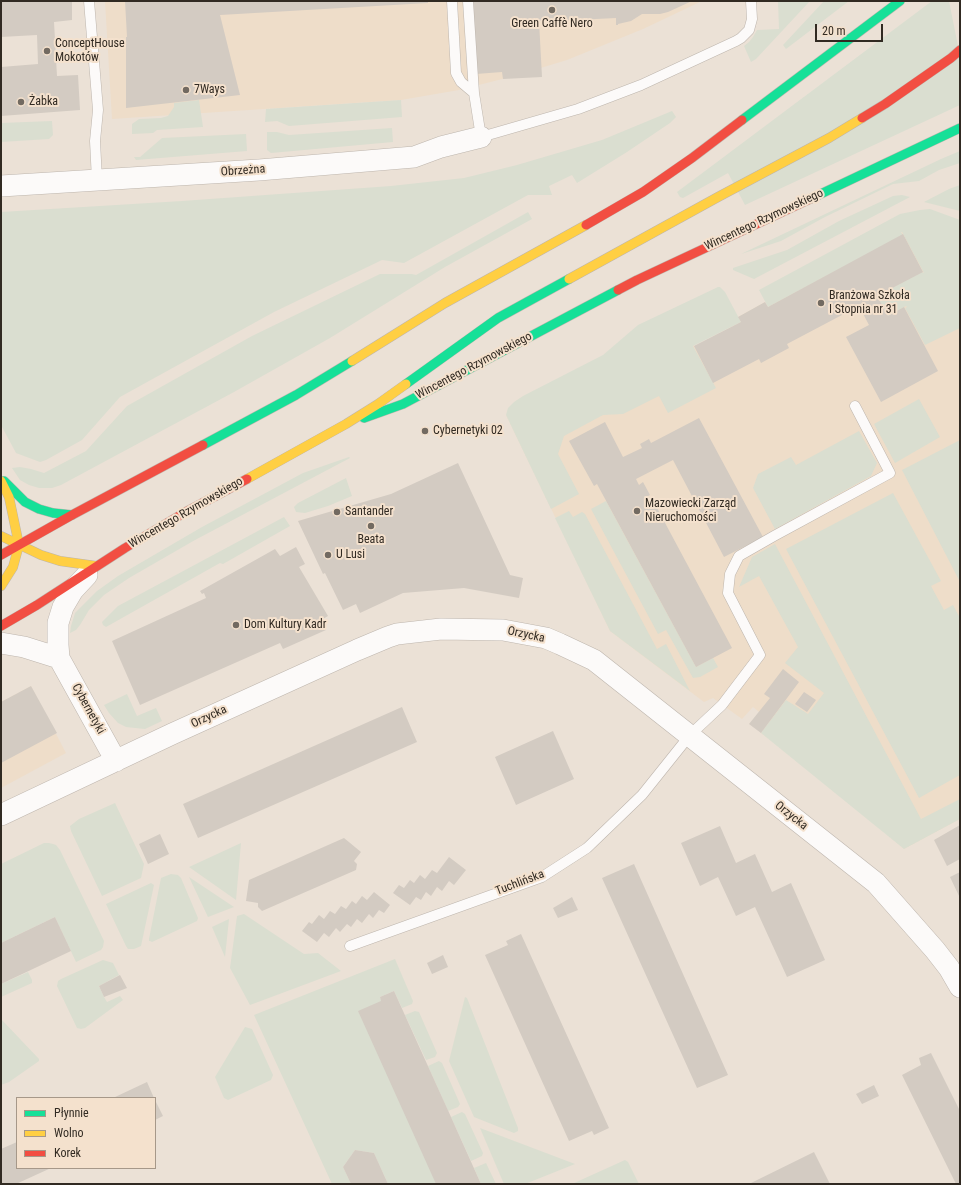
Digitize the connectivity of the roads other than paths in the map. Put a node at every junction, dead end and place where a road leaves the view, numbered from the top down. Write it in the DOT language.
graph roads {
  1 [pos="89,1"];
  2 [pos="452,1"];
  3 [pos="468,1"];
  4 [pos="751,1"];
  5 [pos="900,1"];
  6 [pos="960,50"];
  7 [pos="474,92"];
  8 [pos="960,128"];
  9 [pos="481,137"];
  10 [pos="97,180"];
  11 [pos="1,186"];
  12 [pos="855,406"];
  13 [pos="346,424"];
  14 [pos="1,476"];
  15 [pos="1,481"];
  16 [pos="72,515"];
  17 [pos="1,536"];
  18 [pos="19,545"];
  19 [pos="1,555"];
  20 [pos="96,566"];
  21 [pos="1,586"];
  22 [pos="1,626"];
  23 [pos="1,643"];
  24 [pos="59,658"];
  25 [pos="690,736"];
  26 [pos="116,761"];
  27 [pos="1,814"];
  28 [pos="350,946"];
  29 [pos="960,987"];
  1 -- 10 [label="lane"];
  2 -- 7 [label="lane"];
  3 -- 7 [label="lane"];
  4 -- 9 [label="lane"];
  5 -- 16 [label="main road"];
  6 -- 13 [label="main road"];
  7 -- 9 [label="lane"];
  8 -- 13 [label="main road, Wincentego Rzymowskiego"];
  9 -- 10 [label="street, Obrzeżna"];
  10 -- 11 [label="street, Obrzeżna"];
  12 -- 25 [label="lane, Tuchlińska"];
  13 -- 20 [label="main road, Wincentego Rzymowskiego"];
  14 -- 16 [label="main road"];
  15 -- 18 [label="main road"];
  16 -- 18 [label="main road"];
  17 -- 18 [label="main road"];
  18 -- 19 [label="main road"];
  18 -- 20 [label="main road"];
  18 -- 21 [label="main road"];
  20 -- 22 [label="main road, Wincentego Rzymowskiego"];
  20 -- 24 [label="street, Cybernetyki"];
  23 -- 24 [label="street"];
  24 -- 26 [label="street, Cybernetyki"];
  25 -- 26 [label="street, Orzycka"];
  25 -- 28 [label="lane, Tuchlińska"];
  25 -- 29 [label="street, Orzycka"];
  26 -- 27 [label="street, Orzycka"];
}
